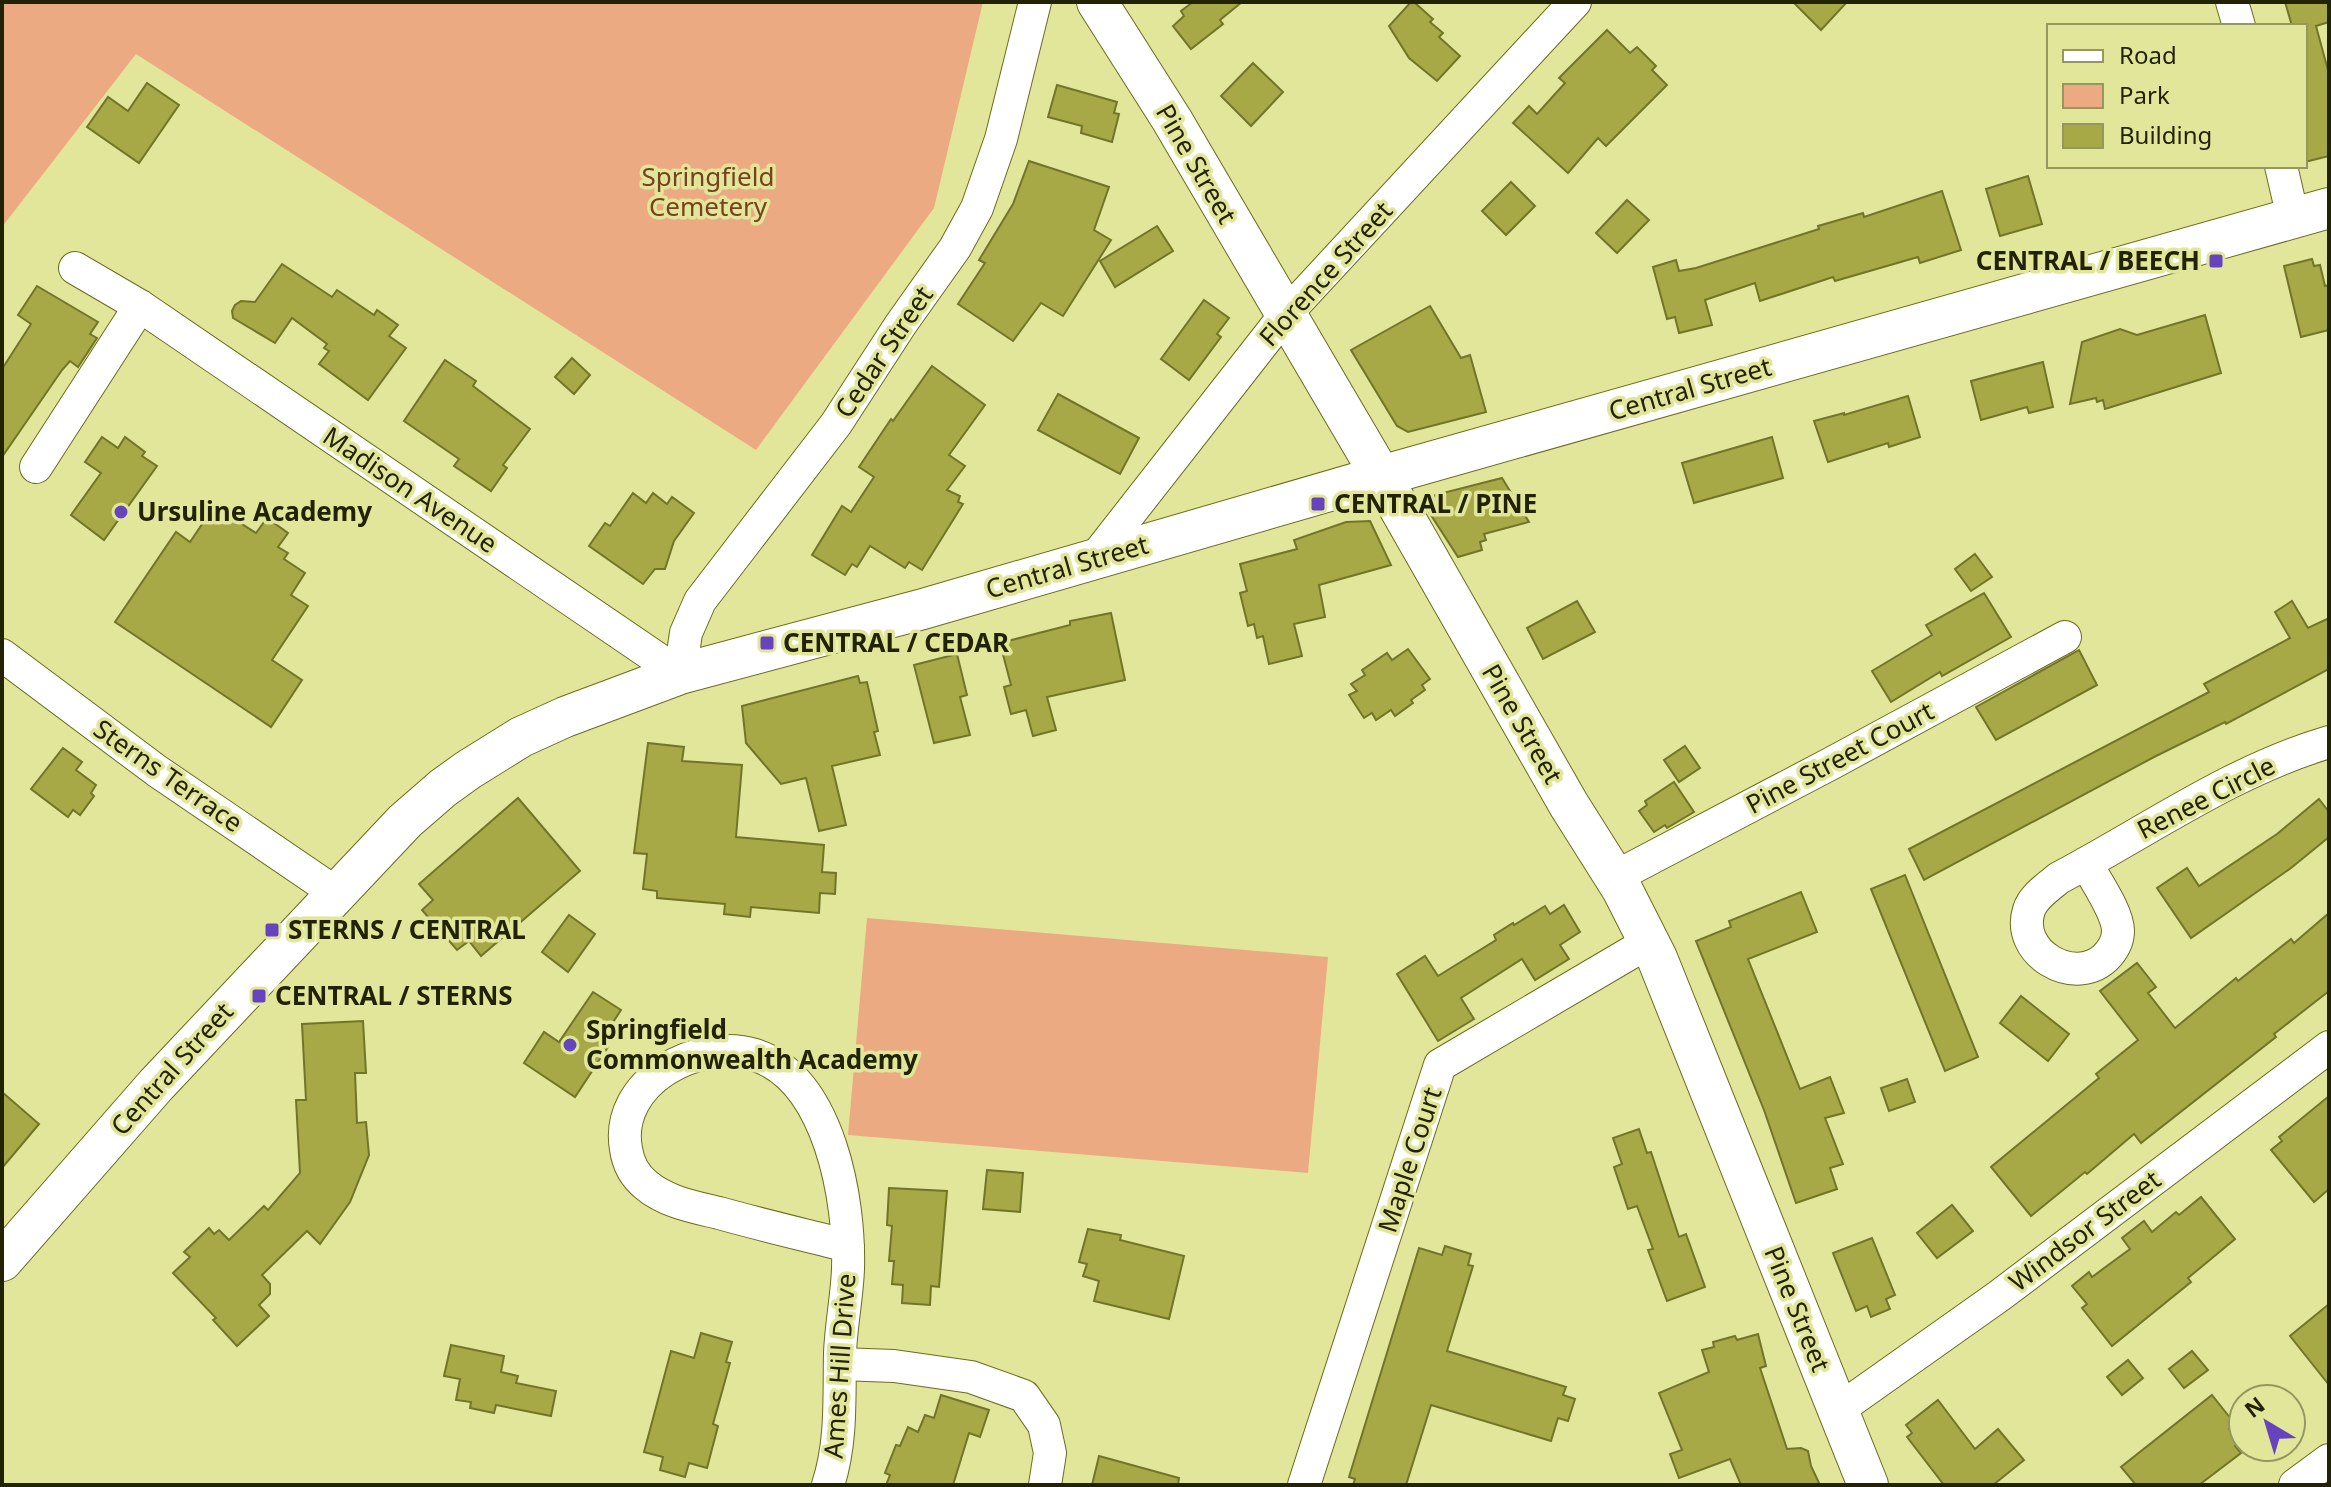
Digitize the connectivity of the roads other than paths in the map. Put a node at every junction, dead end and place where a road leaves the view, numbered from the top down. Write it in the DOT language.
graph roads {
  1 [pos="1035,2"];
  2 [pos="1097,2"];
  3 [pos="1575,2"];
  4 [pos="2232,2"];
  5 [pos="2238,24"];
  6 [pos="2282,168"];
  7 [pos="2311,213"];
  8 [pos="75,268"];
  9 [pos="140,306"];
  10 [pos="1285,315"];
  11 [pos="36,467"];
  12 [pos="1381,476"];
  13 [pos="1094,559"];
  14 [pos="2065,637"];
  15 [pos="2,655"];
  16 [pos="680,674"];
  17 [pos="2329,742"];
  18 [pos="2086,863"];
  19 [pos="1615,877"];
  20 [pos="336,893"];
  21 [pos="1649,942"];
  22 [pos="2329,1047"];
  23 [pos="848,1246"];
  24 [pos="2,1261"];
  25 [pos="840,1364"];
  26 [pos="1838,1410"];
  27 [pos="2329,1460"];
  28 [pos="828,1485"];
  29 [pos="1045,1485"];
  30 [pos="1304,1485"];
  31 [pos="1868,1485"];
  32 [pos="2295,1485"];
  1 -- 16 [label="street, Cedar Street"];
  2 -- 10 [label="main road, Pine Street"];
  3 -- 10 [label="street, Florence Street"];
  4 -- 5 [label="street"];
  6 -- 7 [label="street"];
  7 -- 12 [label="main road, Central Street"];
  8 -- 9 [label="street, Madison Avenue"];
  9 -- 11 [label="street"];
  9 -- 16 [label="street, Madison Avenue"];
  10 -- 12 [label="main road, Pine Street"];
  10 -- 13 [label="street, Florence Street"];
  12 -- 13 [label="main road, Central Street"];
  12 -- 19 [label="main road, Pine Street"];
  13 -- 16 [label="main road, Central Street"];
  14 -- 19 [label="street, Pine Street Court"];
  15 -- 20 [label="street, Sterns Terrace"];
  16 -- 20 [label="main road, Central Street"];
  17 -- 18 [label="street, Renee Circle"];
  19 -- 21 [label="main road, Pine Street"];
  20 -- 24 [label="main road, Central Street"];
  21 -- 26 [label="main road, Pine Street"];
  21 -- 30 [label="street, Maple Court"];
  22 -- 26 [label="street, Windsor Street"];
  23 -- 23 [label="street, Ames Hill Drive"];
  23 -- 25 [label="street, Ames Hill Drive"];
  25 -- 28 [label="street, Ames Hill Drive"];
  25 -- 29 [label="street"];
  26 -- 31 [label="main road, Pine Street"];
  27 -- 32 [label="street"];
}
